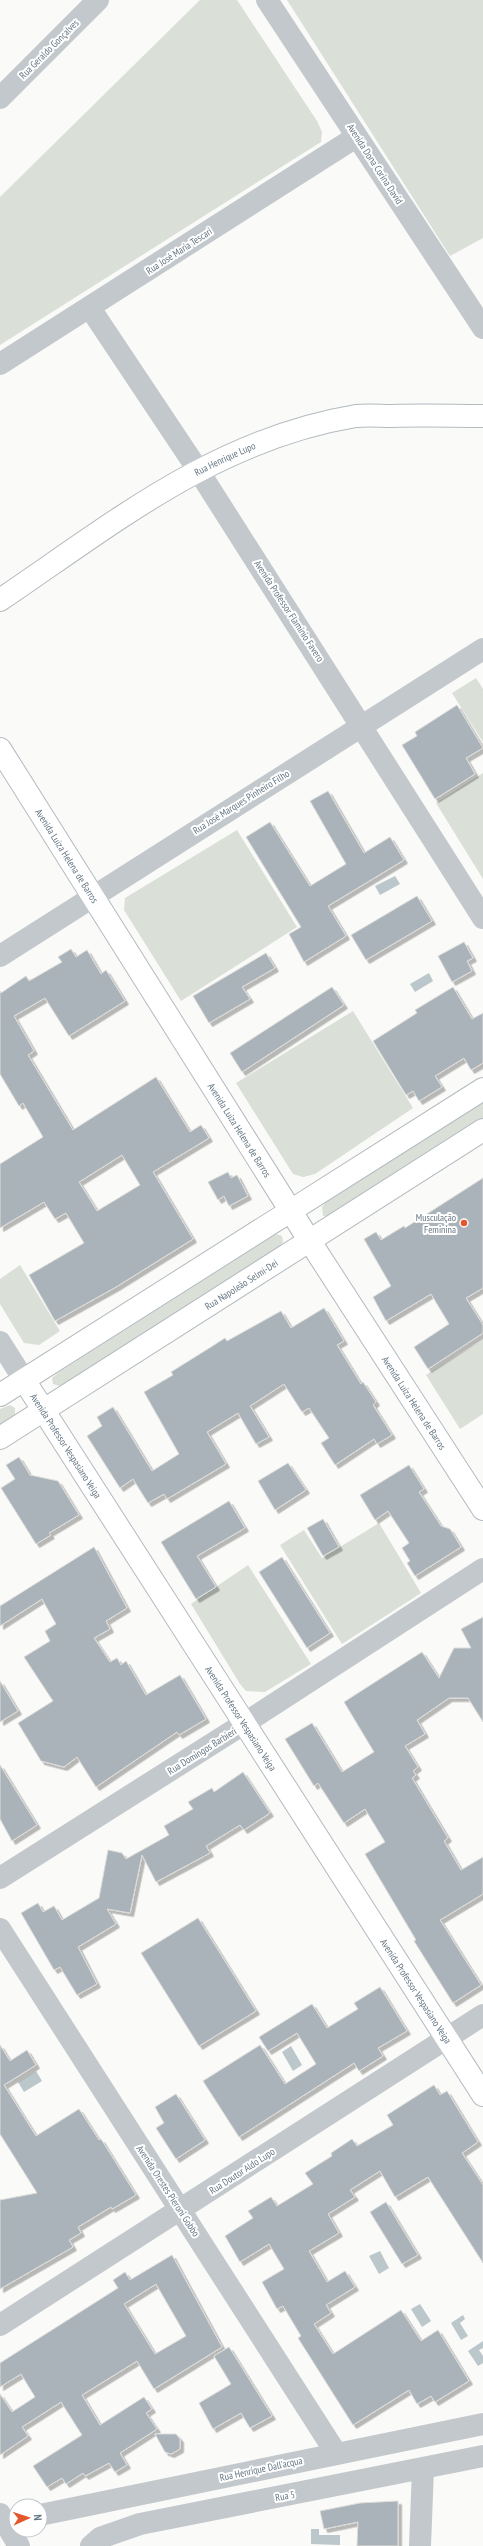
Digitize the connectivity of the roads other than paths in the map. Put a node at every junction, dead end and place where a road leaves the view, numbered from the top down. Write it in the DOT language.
graph roads {
  1 [pos="98,0"];
  2 [pos="267,0"];
  3 [pos="0,98"];
  4 [pos="356,137"];
  5 [pos="90,308"];
  6 [pos="483,328"];
  7 [pos="0,364"];
  8 [pos="483,416"];
  9 [pos="198,470"];
  10 [pos="0,600"];
  11 [pos="483,649"];
  12 [pos="362,726"];
  13 [pos="0,749"];
  14 [pos="93,896"];
  15 [pos="483,918"];
  16 [pos="0,956"];
  17 [pos="483,1089"];
  18 [pos="483,1130"];
  19 [pos="291,1211"];
  20 [pos="309,1240"];
  21 [pos="0,1342"];
  22 [pos="24,1380"];
  23 [pos="0,1395"];
  24 [pos="45,1410"];
  25 [pos="0,1438"];
  26 [pos="483,1509"];
  27 [pos="483,1569"];
  28 [pos="245,1723"];
  29 [pos="0,1878"];
  30 [pos="0,1929"];
  31 [pos="483,2015"];
  32 [pos="446,2039"];
  33 [pos="483,2095"];
  34 [pos="181,2210"];
  35 [pos="0,2325"];
  36 [pos="483,2424"];
  37 [pos="336,2453"];
  38 [pos="483,2456"];
  39 [pos="423,2469"];
  40 [pos="48,2514"];
  41 [pos="7,2519"];
  42 [pos="19,2546"];
  43 [pos="91,2546"];
  44 [pos="420,2546"];
  1 -- 3 [label="street, Rua Geraldo Gonçalves"];
  2 -- 4 [label="street, Avenida Dona Corina David"];
  4 -- 5 [label="street, Rua José Maria Tescari"];
  4 -- 6 [label="street, Avenida Dona Corina David"];
  5 -- 7 [label="street, Rua José Maria Tescari"];
  5 -- 9 [label="street, Avenida Professor Flamínio Favero"];
  8 -- 9 [label="street, Rua Henrique Lupo"];
  9 -- 10 [label="street, Rua Henrique Lupo"];
  9 -- 12 [label="street, Avenida Professor Flamínio Favero"];
  11 -- 12 [label="street, Rua José Marques Pinheiro Filho"];
  12 -- 14 [label="street, Rua José Marques Pinheiro Filho"];
  12 -- 15 [label="street, Avenida Professor Flamínio Favero"];
  13 -- 14 [label="street, Avenida Luiza Helena de Barros"];
  14 -- 16 [label="street, Rua José Marques Pinheiro Filho"];
  14 -- 19 [label="street, Avenida Luiza Helena de Barros"];
  17 -- 19 [label="street"];
  18 -- 20 [label="street, Rua Napoleão Selmi-Dei"];
  19 -- 20 [label="street, Avenida Luiza Helena de Barros"];
  19 -- 22 [label="street"];
  20 -- 24 [label="street, Rua Napoleão Selmi-Dei"];
  20 -- 26 [label="street, Avenida Luiza Helena de Barros"];
  21 -- 22 [label="street, Avenida Professor Vespasiano Veiga"];
  22 -- 23 [label="street"];
  22 -- 24 [label="street, Avenida Professor Vespasiano Veiga"];
  24 -- 25 [label="street, Rua Napoleão Selmi-Dei"];
  24 -- 28 [label="street, Avenida Professor Vespasiano Veiga"];
  27 -- 28 [label="street, Rua Domingos Barbieri"];
  28 -- 29 [label="street, Rua Domingos Barbieri"];
  28 -- 32 [label="street, Avenida Professor Vespasiano Veiga"];
  30 -- 34 [label="street, Avenida Orestes Pieroni Gobbo"];
  31 -- 32 [label="street, Rua Doutor Aldo Lupo"];
  32 -- 33 [label="street, Avenida Professor Vespasiano Veiga"];
  32 -- 34 [label="street, Rua Doutor Aldo Lupo"];
  34 -- 35 [label="street, Rua Doutor Aldo Lupo"];
  34 -- 37 [label="street, Avenida Orestes Pieroni Gobbo"];
  36 -- 37 [label="street, Rua Henrique Dall'acqua"];
  37 -- 40 [label="street, Rua Henrique Dall'acqua"];
  38 -- 39 [label="street, Rua 5"];
  39 -- 43 [label="street, Rua 5"];
  39 -- 44 [label="street"];
  41 -- 42 [label="street"];
}
